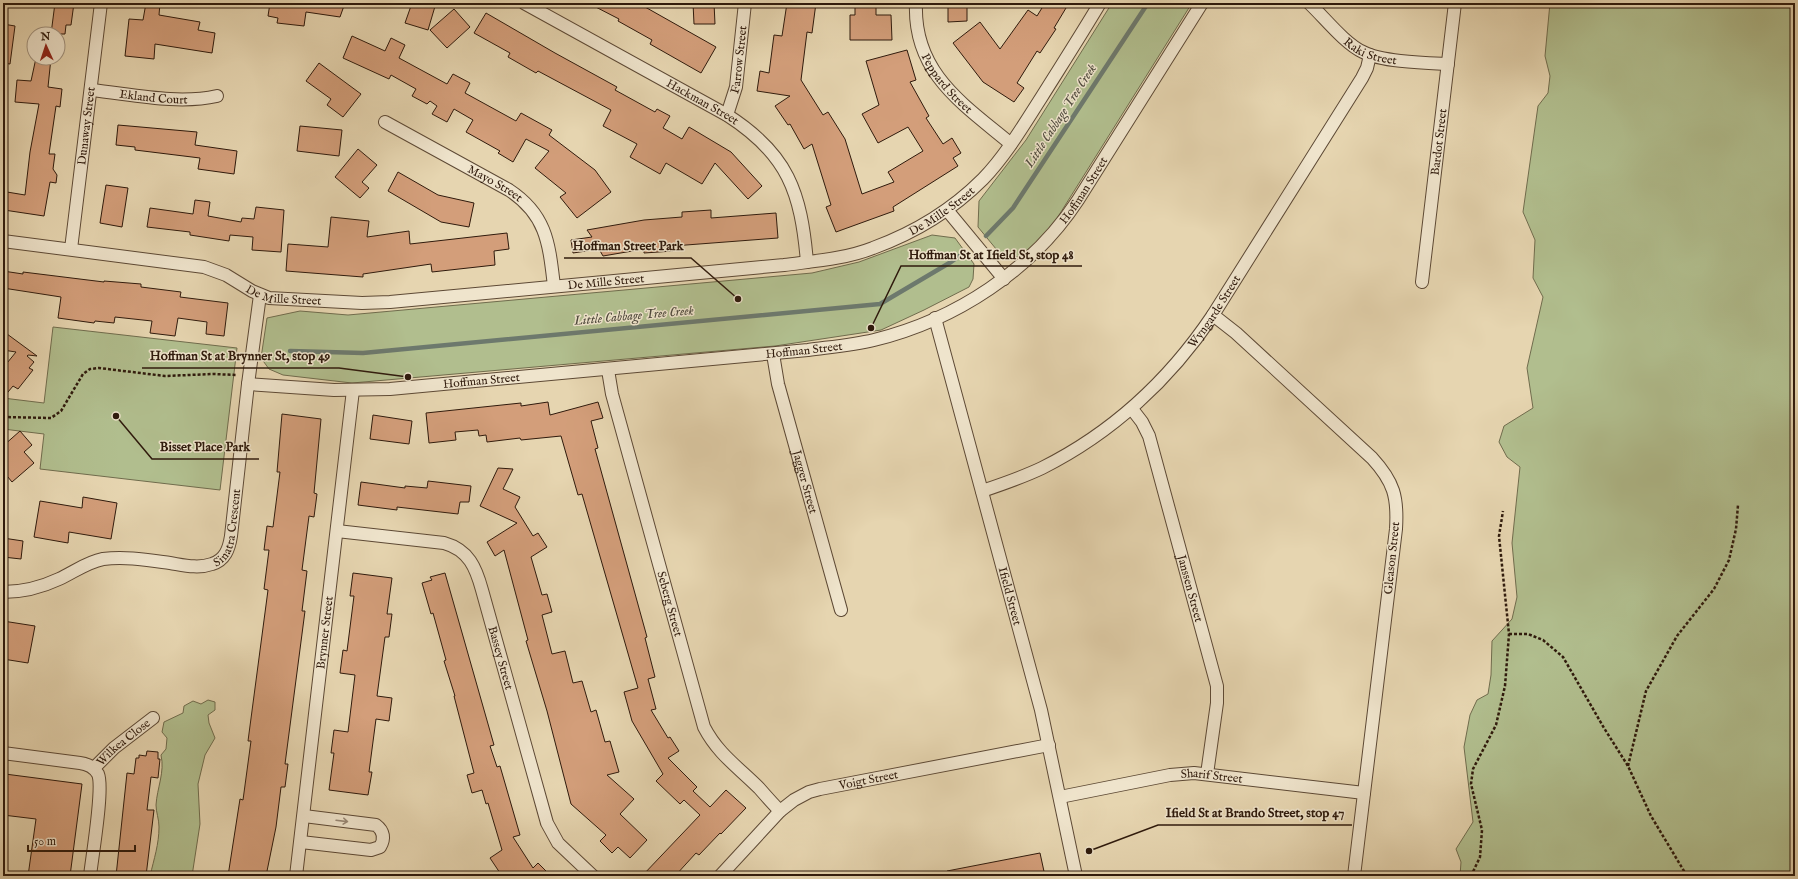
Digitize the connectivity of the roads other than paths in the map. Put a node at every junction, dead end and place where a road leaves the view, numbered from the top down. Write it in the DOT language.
graph roads {
  1 [pos="102,3"];
  2 [pos="524,3"];
  3 [pos="745,3"];
  4 [pos="916,3"];
  5 [pos="1100,3"];
  6 [pos="1202,3"];
  7 [pos="1309,3"];
  8 [pos="1455,3"];
  9 [pos="1370,55"];
  10 [pos="1448,64"];
  11 [pos="91,90"];
  12 [pos="217,96"];
  13 [pos="727,115"];
  14 [pos="385,122"];
  15 [pos="1011,144"];
  16 [pos="946,210"];
  17 [pos="3,241"];
  18 [pos="71,249"];
  19 [pos="807,262"];
  20 [pos="1004,279"];
  21 [pos="1422,282"];
  22 [pos="554,286"];
  23 [pos="260,295"];
  24 [pos="1213,316"];
  25 [pos="935,318"];
  26 [pos="773,354"];
  27 [pos="608,370"];
  28 [pos="248,384"];
  29 [pos="353,390"];
  30 [pos="1132,409"];
  31 [pos="982,492"];
  32 [pos="337,531"];
  33 [pos="3,592"];
  34 [pos="841,610"];
  35 [pos="153,718"];
  36 [pos="1050,745"];
  37 [pos="3,753"];
  38 [pos="94,768"];
  39 [pos="1207,774"];
  40 [pos="1364,793"];
  41 [pos="1060,797"];
  42 [pos="780,811"];
  43 [pos="304,816"];
  44 [pos="301,842"];
  45 [pos="90,876"];
  46 [pos="296,876"];
  47 [pos="593,876"];
  48 [pos="720,876"];
  49 [pos="1076,876"];
  50 [pos="1354,876"];
  1 -- 11 [label="street, Dunaway Street"];
  2 -- 13 [label="street, Hackman Street"];
  3 -- 13 [label="street, Farrow Street"];
  4 -- 15 [label="street, Peppard Street"];
  5 -- 15 [label="street, De Mille Street"];
  6 -- 20 [label="street, Hoffman Street"];
  7 -- 9 [label="street, Raki Street"];
  8 -- 10 [label="street, Bardot Street"];
  9 -- 10 [label="street, Raki Street"];
  9 -- 24 [label="street, Wyngarde Street"];
  10 -- 21 [label="street, Bardot Street"];
  11 -- 12 [label="street, Ekland Court"];
  11 -- 18 [label="street, Dunaway Street"];
  13 -- 19 [label="street, Hackman Street"];
  14 -- 22 [label="street, Mayo Street"];
  15 -- 16 [label="street, De Mille Street"];
  16 -- 19 [label="street, De Mille Street"];
  16 -- 20 [label="street"];
  17 -- 18 [label="street, De Mille Street"];
  18 -- 23 [label="street, De Mille Street"];
  19 -- 22 [label="street, De Mille Street"];
  20 -- 25 [label="street, Hoffman Street"];
  22 -- 23 [label="street, De Mille Street"];
  23 -- 28 [label="street, Sinatra Crescent"];
  24 -- 30 [label="street, Wyngarde Street"];
  24 -- 40 [label="street, Gleason Street"];
  25 -- 26 [label="street, Hoffman Street"];
  25 -- 31 [label="street, Ifield Street"];
  26 -- 27 [label="street, Hoffman Street"];
  26 -- 34 [label="street, Jagger Street"];
  27 -- 29 [label="street, Hoffman Street"];
  27 -- 42 [label="street, Seberg Street"];
  28 -- 29 [label="street, Hoffman Street"];
  28 -- 33 [label="street, Sinatra Crescent"];
  29 -- 32 [label="street, Brynner Street"];
  30 -- 31 [label="street, Wyngarde Street"];
  30 -- 39 [label="street, Janssen Street"];
  31 -- 36 [label="street, Ifield Street"];
  32 -- 43 [label="street, Brynner Street"];
  32 -- 47 [label="street, Bassey Street"];
  35 -- 38 [label="street, Wilkea Close"];
  36 -- 41 [label="street, Ifield Street"];
  36 -- 42 [label="street, Voigt Street"];
  37 -- 38 [label="street"];
  38 -- 45 [label="street"];
  39 -- 40 [label="street, Sharif Street"];
  39 -- 41 [label="street, Sharif Street"];
  40 -- 50 [label="street, Gleason Street"];
  41 -- 49 [label="street, Ifield Street"];
  42 -- 48 [label="street, Voigt Street"];
  43 -- 44 [label="street, Brynner Street"];
  43 -- 44 [label="street, one-way"];
  44 -- 46 [label="street, Brynner Street"];
}
